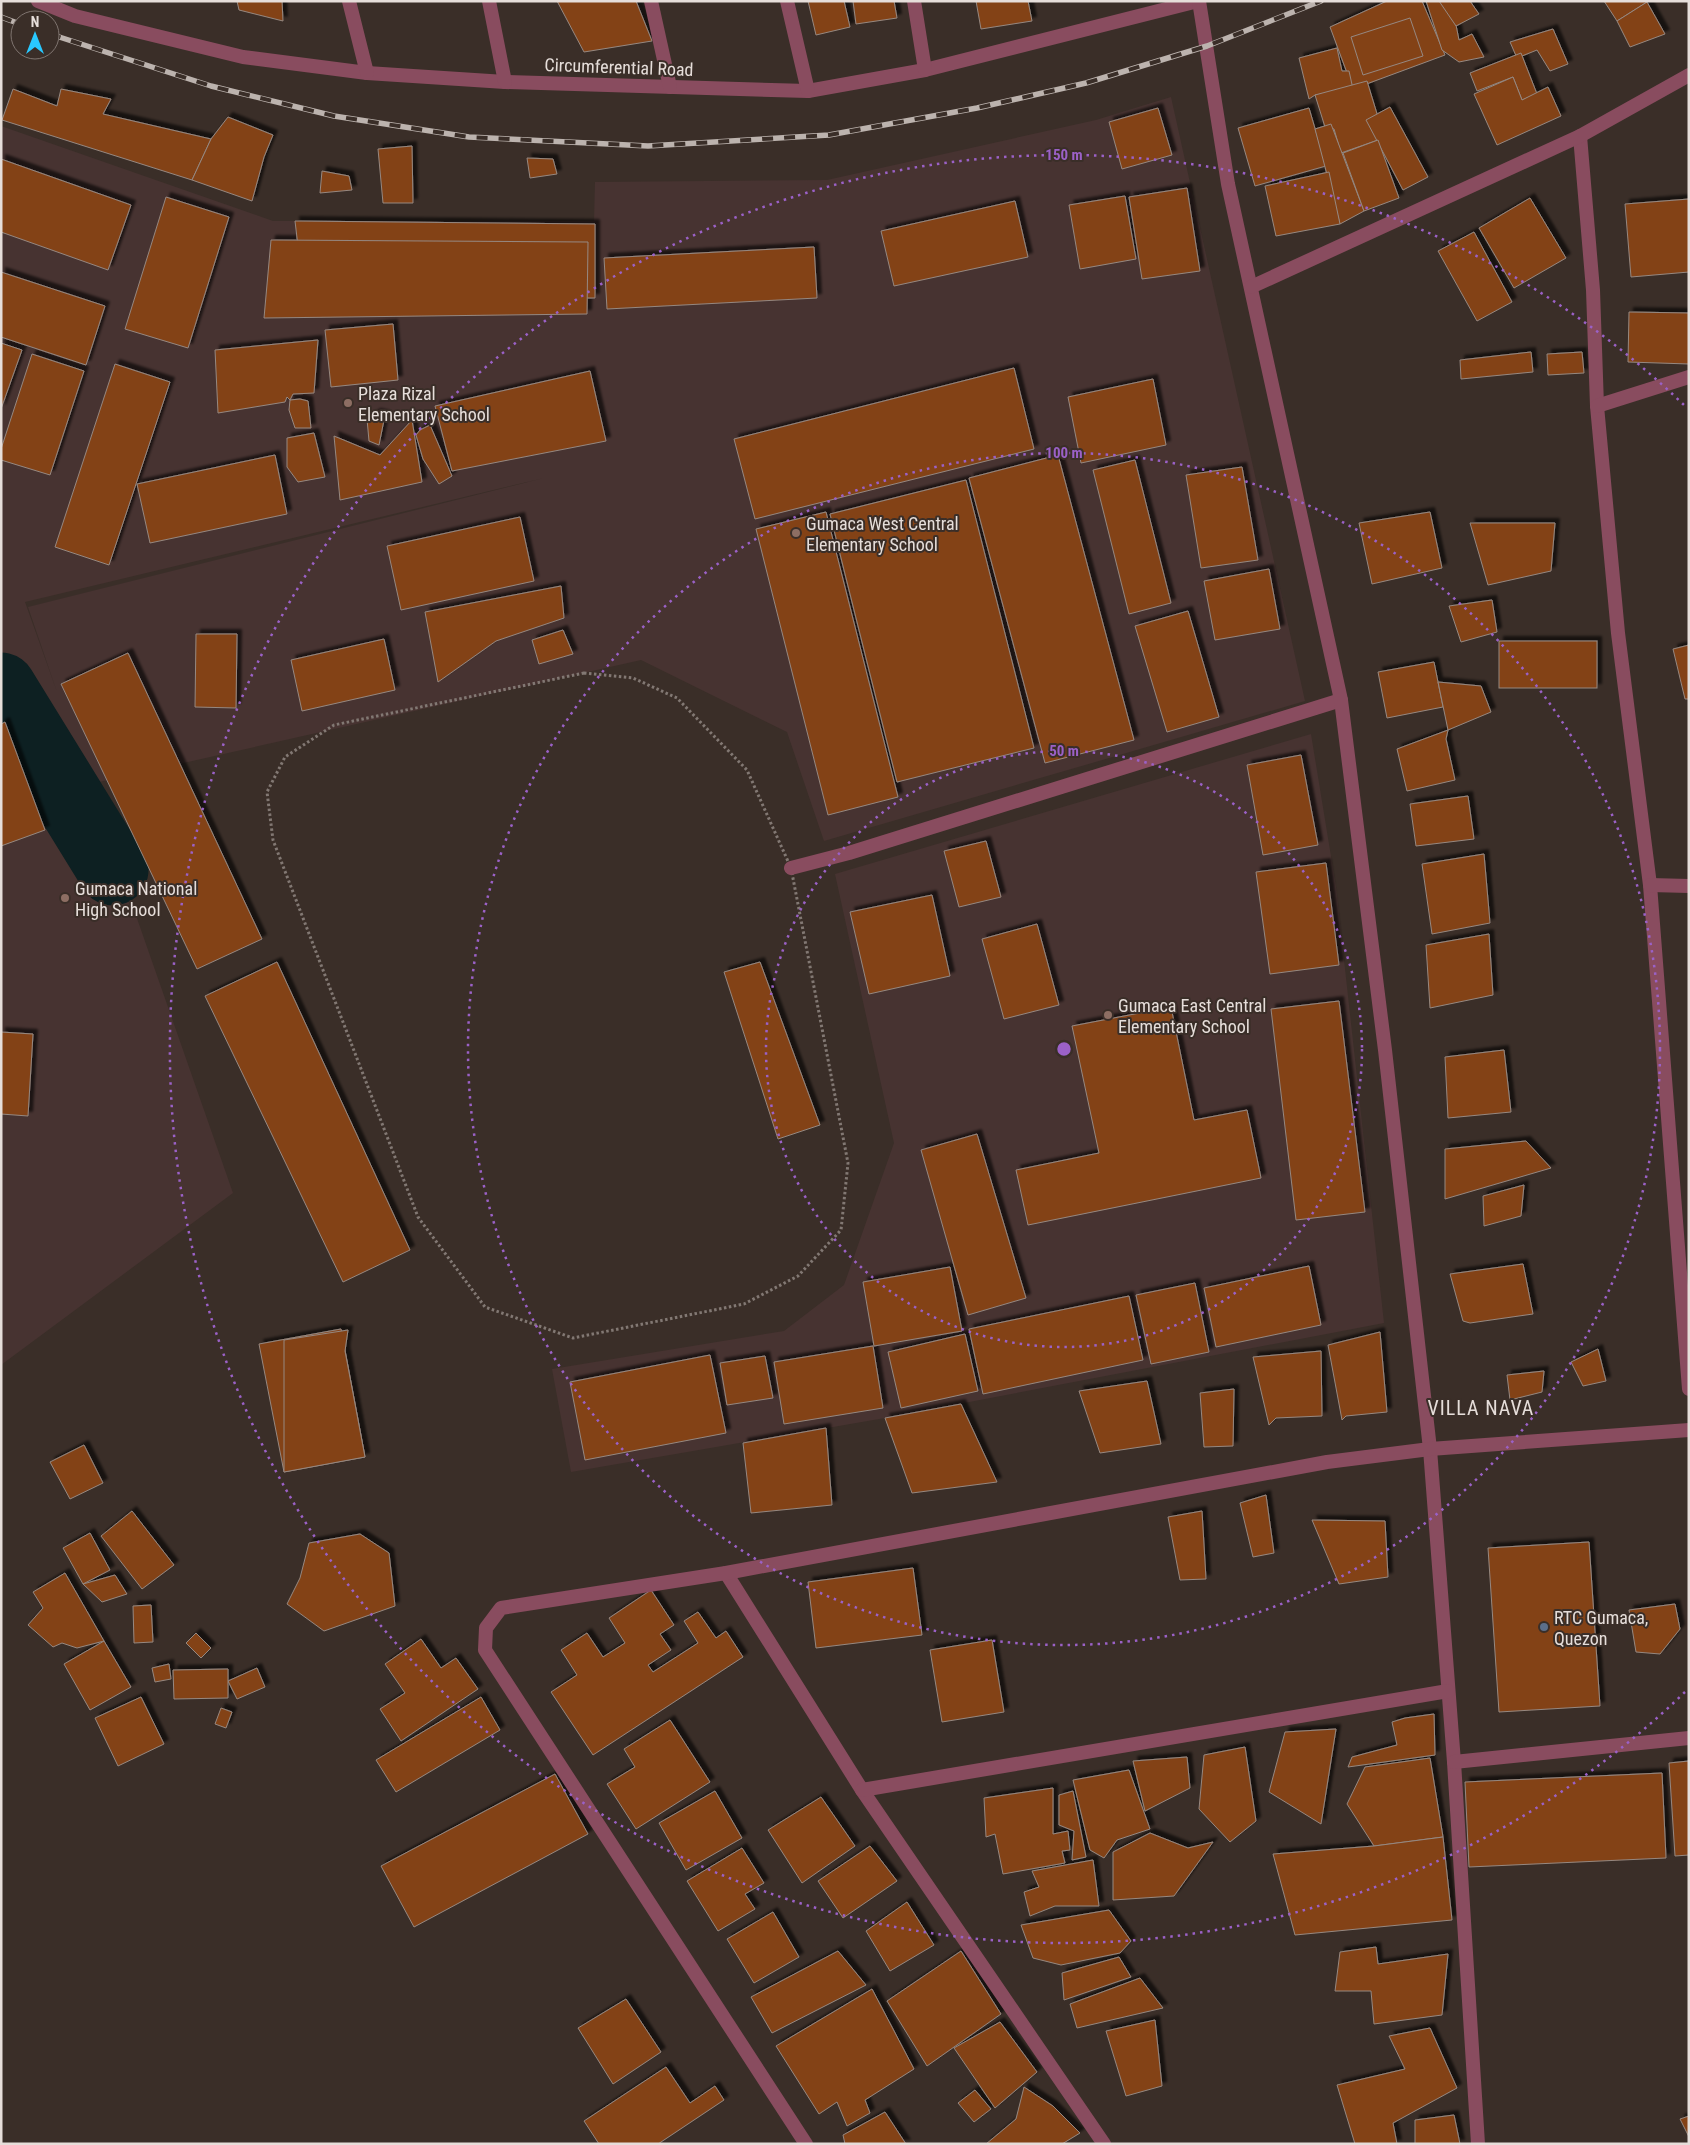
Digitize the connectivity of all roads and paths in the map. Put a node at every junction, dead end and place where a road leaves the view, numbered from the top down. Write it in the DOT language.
graph roads {
  1 [pos="38,1"];
  2 [pos="349,1"];
  3 [pos="489,1"];
  4 [pos="651,1"];
  5 [pos="787,1"];
  6 [pos="914,1"];
  7 [pos="1198,1"];
  8 [pos="925,70"];
  9 [pos="367,73"];
  10 [pos="1689,75"];
  11 [pos="505,82"];
  12 [pos="670,87"];
  13 [pos="808,91"];
  14 [pos="1580,136"];
  15 [pos="1251,287"];
  16 [pos="1689,377"];
  17 [pos="1597,406"];
  18 [pos="1341,700"];
  19 [pos="791,868"];
  20 [pos="1650,885"];
  21 [pos="1689,886"];
  22 [pos="1689,1389"];
  23 [pos="1689,1430"];
  24 [pos="1430,1449"];
  25 [pos="726,1573"];
  26 [pos="1448,1691"];
  27 [pos="1689,1738"];
  28 [pos="1454,1762"];
  29 [pos="862,1790"];
  30 [pos="806,2144"];
  31 [pos="1104,2144"];
  32 [pos="1478,2144"];
  1 -- 9 [label="street, Circumferential Road"];
  2 -- 9 [label="street"];
  3 -- 11 [label="street"];
  4 -- 12 [label="street"];
  5 -- 13 [label="street"];
  6 -- 8 [label="street"];
  7 -- 8 [label="street, Circumferential Road"];
  7 -- 15 [label="street"];
  8 -- 13 [label="street, Circumferential Road"];
  9 -- 11 [label="street, Circumferential Road"];
  10 -- 14 [label="street"];
  11 -- 12 [label="street, Circumferential Road"];
  12 -- 13 [label="street, Circumferential Road"];
  14 -- 15 [label="street"];
  14 -- 17 [label="street"];
  15 -- 18 [label="street"];
  16 -- 17 [label="street"];
  17 -- 20 [label="street"];
  18 -- 19 [label="street"];
  18 -- 24 [label="street"];
  19 -- 19 [label="path"];
  20 -- 21 [label="street"];
  20 -- 22 [label="street"];
  23 -- 24 [label="street"];
  24 -- 25 [label="street"];
  24 -- 26 [label="street"];
  25 -- 29 [label="street"];
  25 -- 30 [label="street"];
  26 -- 28 [label="street"];
  26 -- 29 [label="street"];
  27 -- 28 [label="street"];
  28 -- 32 [label="street"];
  29 -- 31 [label="street"];
}
